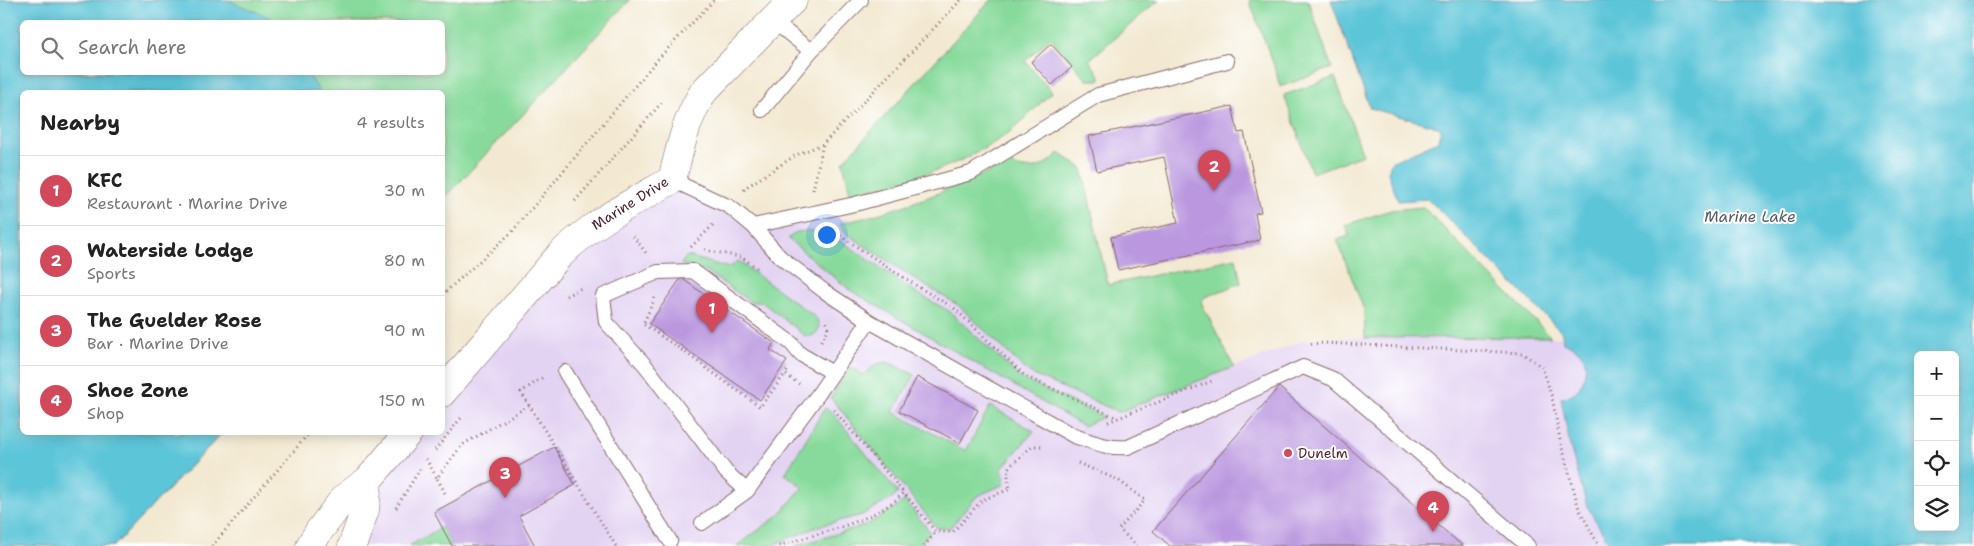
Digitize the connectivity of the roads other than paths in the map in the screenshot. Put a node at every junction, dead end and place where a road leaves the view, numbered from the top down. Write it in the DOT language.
graph roads {
  1 [pos="793,0"];
  2 [pos="861,0"];
  3 [pos="773,21"];
  4 [pos="811,51"];
  5 [pos="1227,61"];
  6 [pos="762,110"];
  7 [pos="672,180"];
  8 [pos="753,226"];
  9 [pos="869,321"];
  10 [pos="565,372"];
  11 [pos="833,373"];
  12 [pos="445,390"];
  13 [pos="406,435"];
  14 [pos="368,480"];
  15 [pos="747,491"];
  16 [pos="702,523"];
  17 [pos="670,541"];
  18 [pos="310,546"];
  19 [pos="352,546"];
  20 [pos="1528,546"];
  1 -- 3 [label="street, Marine Drive"];
  2 -- 4 [label="lane"];
  3 -- 4 [label="lane"];
  3 -- 7 [label="street, Marine Drive"];
  4 -- 6 [label="lane"];
  5 -- 8 [label="lane"];
  7 -- 8 [label="lane"];
  7 -- 12 [label="street, Marine Drive"];
  8 -- 9 [label="lane"];
  9 -- 11 [label="lane"];
  9 -- 20 [label="lane"];
  10 -- 17 [label="lane"];
  11 -- 15 [label="lane"];
  11 -- 15 [label="lane"];
  13 -- 14 [label="street"];
  14 -- 18 [label="street"];
  14 -- 19 [label="street"];
  15 -- 16 [label="lane"];
}
